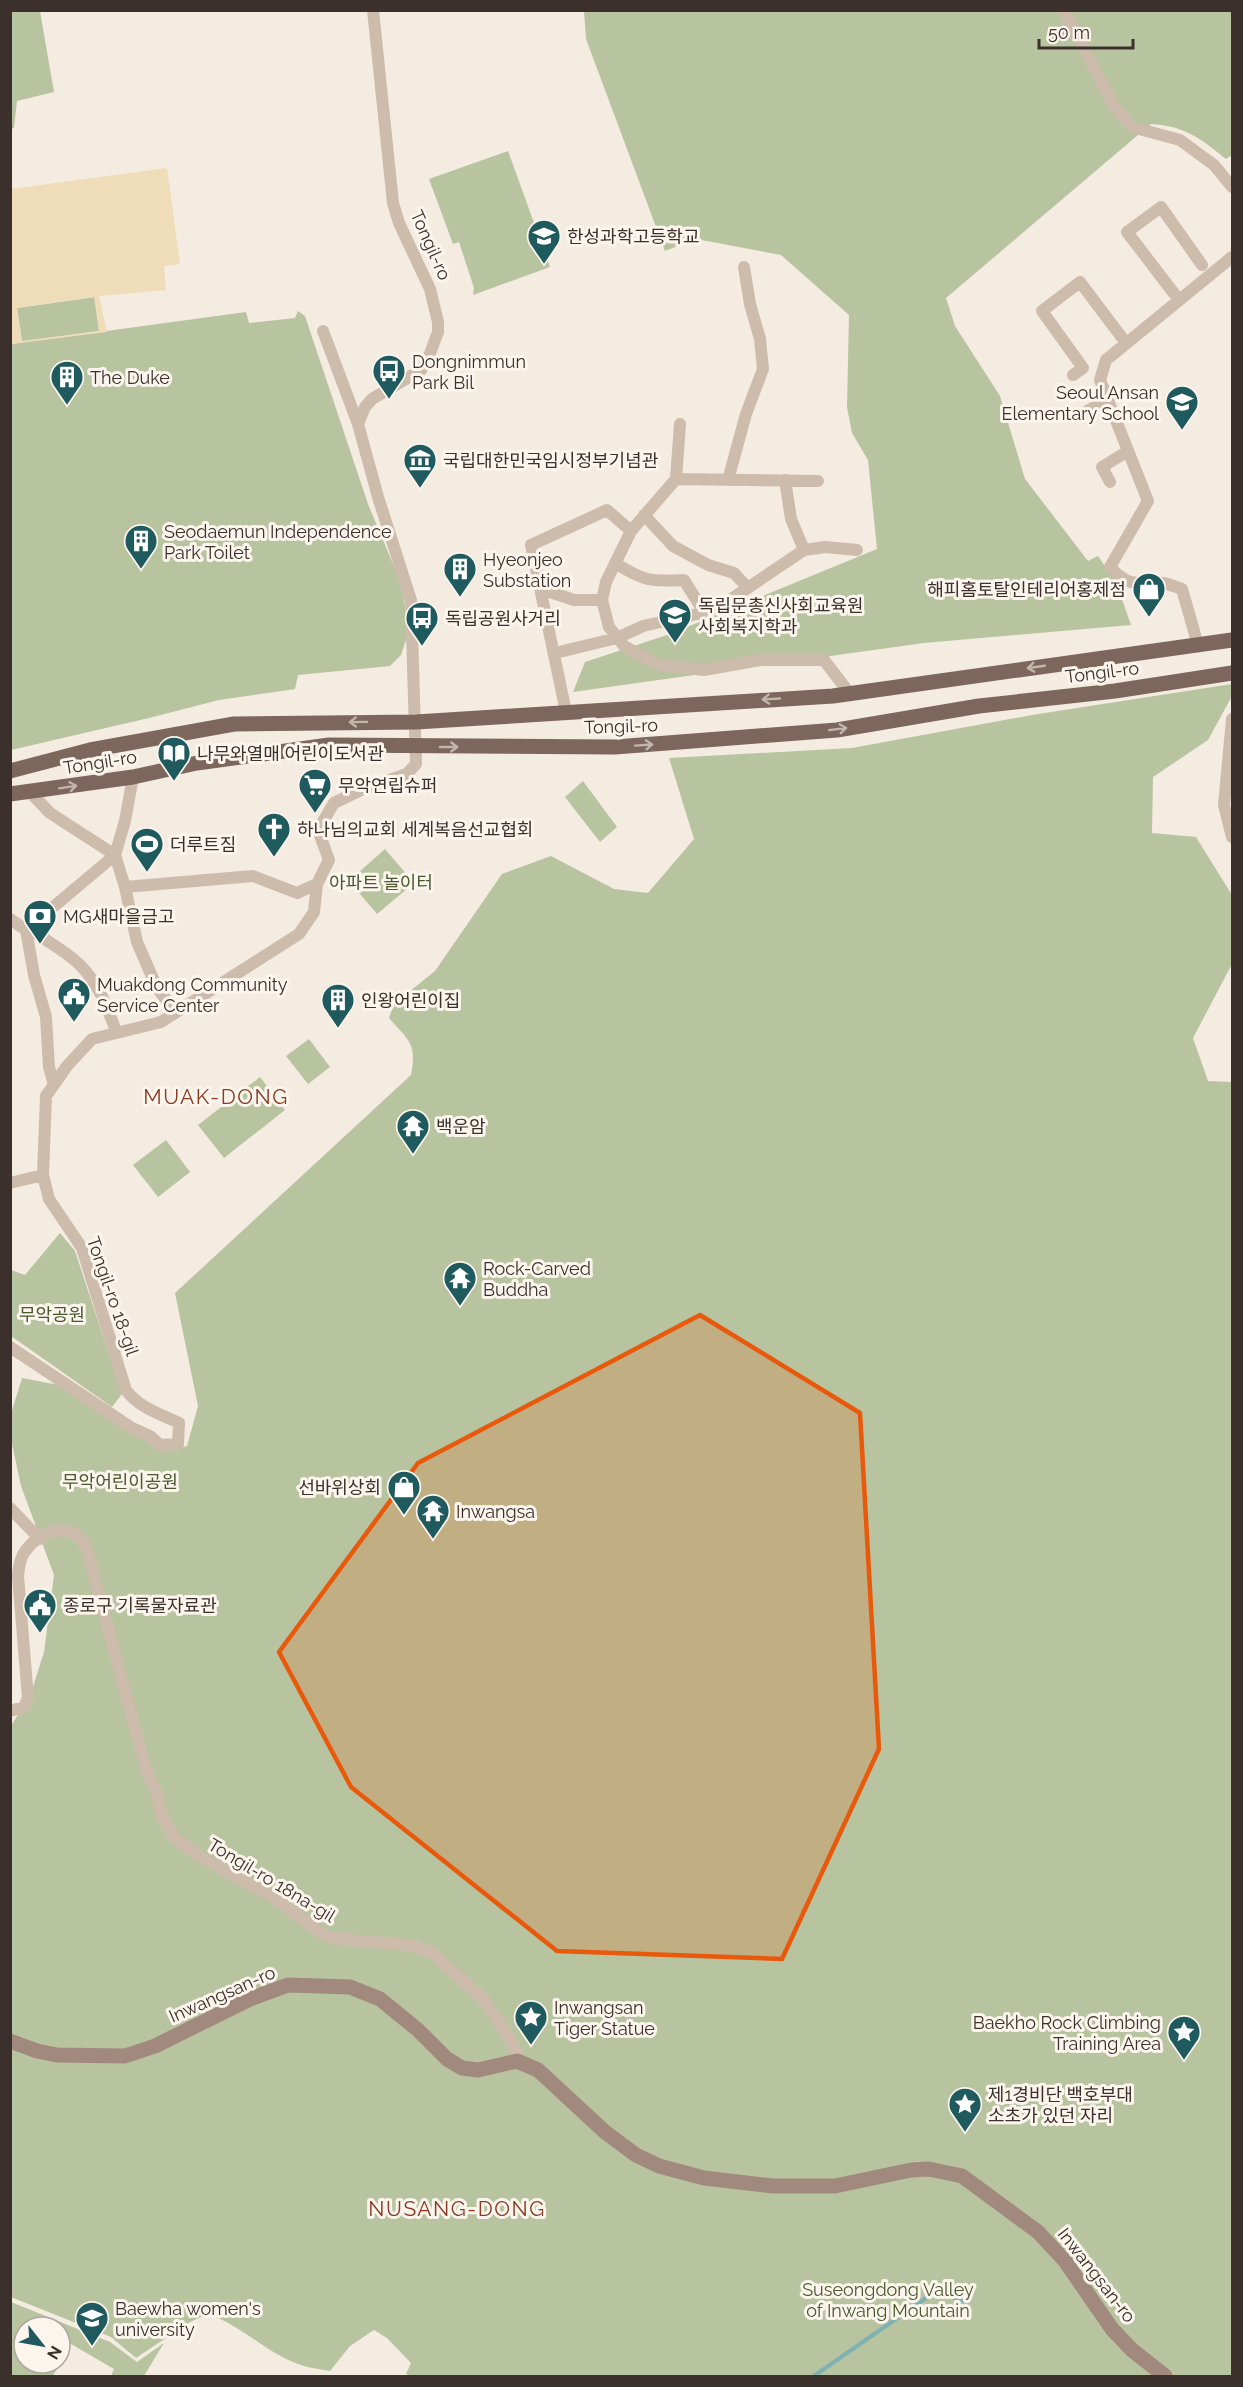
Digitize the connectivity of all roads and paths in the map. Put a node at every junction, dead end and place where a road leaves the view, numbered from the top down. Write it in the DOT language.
graph roads {
  1 [pos="373,10"];
  2 [pos="1064,10"];
  3 [pos="1233,187"];
  4 [pos="1233,257"];
  5 [pos="1202,265"];
  6 [pos="744,267"];
  7 [pos="1179,300"];
  8 [pos="323,331"];
  9 [pos="1126,343"];
  10 [pos="1073,375"];
  11 [pos="1108,400"];
  12 [pos="1087,411"];
  13 [pos="358,424"];
  14 [pos="680,424"];
  15 [pos="1128,451"];
  16 [pos="676,479"];
  17 [pos="728,480"];
  18 [pos="785,480"];
  19 [pos="818,482"];
  20 [pos="1110,482"];
  21 [pos="644,515"];
  22 [pos="631,531"];
  23 [pos="804,550"];
  24 [pos="857,550"];
  25 [pos="615,563"];
  26 [pos="747,587"];
  27 [pos="541,589"];
  28 [pos="602,600"];
  29 [pos="704,612"];
  30 [pos="617,638"];
  31 [pos="1233,640"];
  32 [pos="1198,645"];
  33 [pos="555,653"];
  34 [pos="1233,673"];
  35 [pos="850,694"];
  36 [pos="566,712"];
  37 [pos="1233,720"];
  38 [pos="416,722"];
  39 [pos="417,747"];
  40 [pos="10,771"];
  41 [pos="133,777"];
  42 [pos="30,792"];
  43 [pos="10,794"];
  44 [pos="1233,837"];
  45 [pos="115,855"];
  46 [pos="317,884"];
  47 [pos="125,886"];
  48 [pos="10,919"];
  49 [pos="10,929"];
  50 [pos="28,930"];
  51 [pos="175,1011"];
  52 [pos="116,1031"];
  53 [pos="54,1086"];
  54 [pos="43,1175"];
  55 [pos="10,1183"];
  56 [pos="10,1347"];
  57 [pos="10,1508"];
  58 [pos="40,1539"];
  59 [pos="10,1711"];
  60 [pos="10,2041"];
  61 [pos="518,2061"];
  62 [pos="1165,2376"];
  1 -- 13 [label="street, Tongil-ro"];
  2 -- 3 [label="street"];
  4 -- 7 [label="street"];
  5 -- 7 [label="street"];
  6 -- 17 [label="street"];
  7 -- 9 [label="street"];
  8 -- 13 [label="street"];
  9 -- 10 [label="street"];
  9 -- 11 [label="street"];
  11 -- 12 [label="street"];
  11 -- 15 [label="street"];
  13 -- 38 [label="street"];
  14 -- 16 [label="street"];
  15 -- 20 [label="street"];
  15 -- 32 [label="street"];
  16 -- 17 [label="street"];
  16 -- 21 [label="street"];
  17 -- 18 [label="street"];
  18 -- 19 [label="street"];
  18 -- 23 [label="street"];
  21 -- 22 [label="street"];
  21 -- 26 [label="street"];
  22 -- 25 [label="street"];
  22 -- 27 [label="street, Tongil-ro"];
  23 -- 24 [label="street"];
  23 -- 26 [label="street"];
  25 -- 28 [label="street"];
  25 -- 29 [label="street"];
  26 -- 29 [label="street"];
  27 -- 28 [label="street"];
  27 -- 33 [label="street, Tongil-ro"];
  28 -- 30 [label="street"];
  29 -- 30 [label="street"];
  30 -- 33 [label="street"];
  30 -- 35 [label="street"];
  31 -- 32 [label="main road, Tongil-ro"];
  32 -- 35 [label="main road, Tongil-ro, one-way"];
  33 -- 36 [label="street, Tongil-ro"];
  39 -- 34 [label="main road, Tongil-ro, one-way"];
  35 -- 36 [label="main road, Tongil-ro, one-way"];
  36 -- 38 [label="main road, Tongil-ro"];
  37 -- 44 [label="street"];
  38 -- 39 [label="street, Tongil-ro 18-gil"];
  38 -- 40 [label="main road, Tongil-ro, one-way"];
  39 -- 41 [label="main road, Tongil-ro"];
  39 -- 46 [label="street, Tongil-ro 18-gil"];
  42 -- 41 [label="main road, Tongil-ro, one-way"];
  41 -- 45 [label="street"];
  42 -- 43 [label="main road, Tongil-ro"];
  42 -- 45 [label="street"];
  45 -- 47 [label="street"];
  45 -- 50 [label="street"];
  46 -- 47 [label="street"];
  46 -- 51 [label="street, Tongil-ro 18-gil"];
  47 -- 51 [label="street"];
  48 -- 50 [label="street"];
  49 -- 50 [label="street"];
  50 -- 52 [label="street"];
  50 -- 53 [label="street"];
  51 -- 52 [label="street, Tongil-ro 18-gil"];
  52 -- 53 [label="street, Tongil-ro 18-gil"];
  53 -- 54 [label="street, Tongil-ro 18-gil"];
  54 -- 55 [label="street"];
  54 -- 56 [label="street, Tongil-ro 18-gil"];
  57 -- 58 [label="street"];
  58 -- 59 [label="street"];
  58 -- 61 [label="street, Tongil-ro 18na-gil"];
  60 -- 61 [label="street, Inwangsan-ro"];
  61 -- 62 [label="street, Inwangsan-ro"];
}
